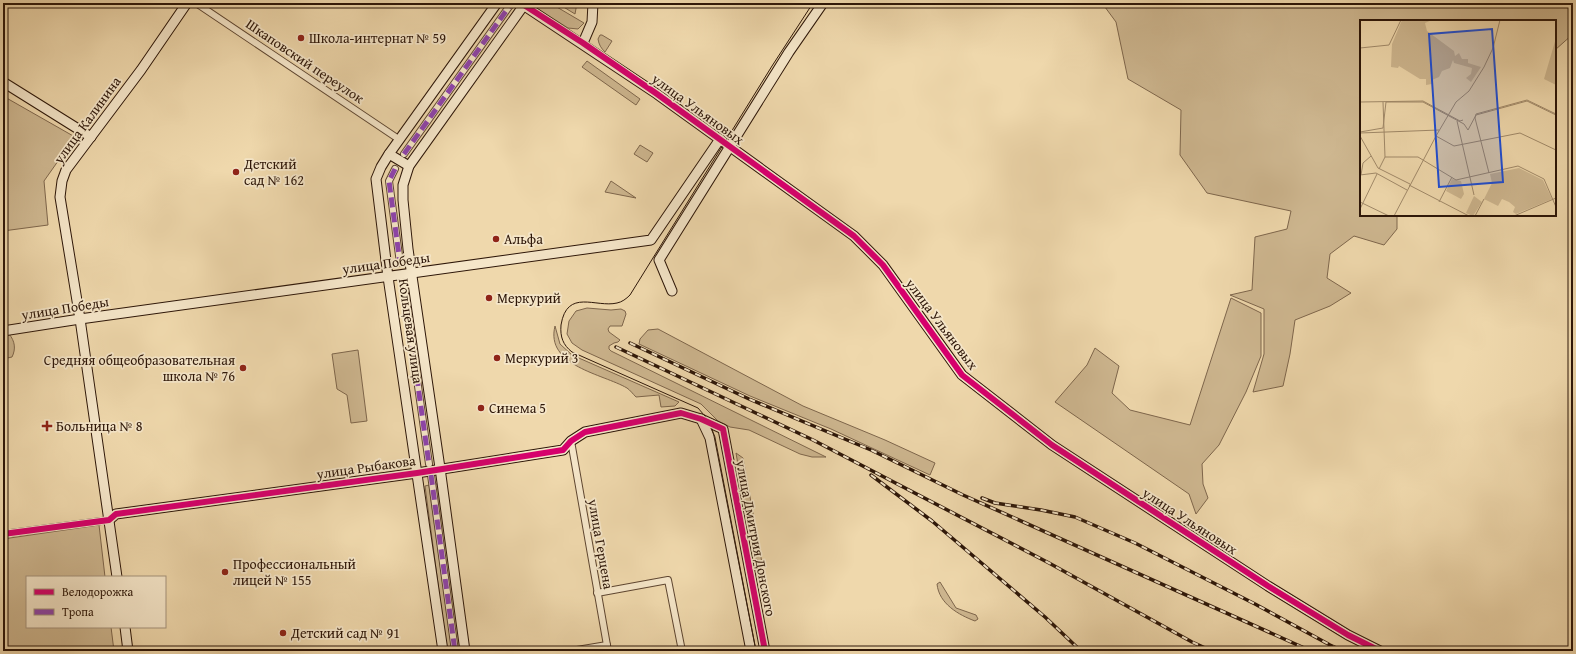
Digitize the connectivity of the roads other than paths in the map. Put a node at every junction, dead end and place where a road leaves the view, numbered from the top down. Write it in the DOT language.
graph roads {
  1 [pos="187,3"];
  2 [pos="196,3"];
  3 [pos="497,3"];
  4 [pos="593,3"];
  5 [pos="823,3"];
  6 [pos="518,4"];
  7 [pos="583,43"];
  8 [pos="3,82"];
  9 [pos="91,137"];
  10 [pos="720,139"];
  11 [pos="400,140"];
  12 [pos="730,147"];
  13 [pos="390,154"];
  14 [pos="404,154"];
  15 [pos="409,166"];
  16 [pos="395,169"];
  17 [pos="400,263"];
  18 [pos="412,273"];
  19 [pos="388,277"];
  20 [pos="404,287"];
  21 [pos="672,291"];
  22 [pos="80,319"];
  23 [pos="3,332"];
  24 [pos="701,419"];
  25 [pos="723,429"];
  26 [pos="571,441"];
  27 [pos="429,464"];
  28 [pos="440,468"];
  29 [pos="417,473"];
  30 [pos="431,476"];
  31 [pos="109,520"];
  32 [pos="3,534"];
  33 [pos="117,576"];
  34 [pos="597,593"];
  35 [pos="125,628"];
  36 [pos="608,648"];
  37 [pos="128,651"];
  38 [pos="443,651"];
  39 [pos="454,651"];
  40 [pos="465,651"];
  41 [pos="571,651"];
  42 [pos="682,651"];
  43 [pos="751,651"];
  44 [pos="765,651"];
  45 [pos="1380,651"];
  1 -- 9 [label="street, улица Калинина"];
  2 -- 11 [label="street, Шкаповский переулок"];
  3 -- 11 [label="street, Кольцевая улица"];
  4 -- 7 [label="street"];
  5 -- 12 [label="street"];
  6 -- 7 [label="street, улица Ульяновых"];
  6 -- 14 [label="street"];
  6 -- 15 [label="street, Кольцевая улица"];
  7 -- 10 [label="street, улица Ульяновых"];
  8 -- 9 [label="street"];
  9 -- 22 [label="street, улица Калинина"];
  10 -- 12 [label="street, улица Ульяновых"];
  10 -- 18 [label="street, улица Победы"];
  11 -- 13 [label="street, Кольцевая улица"];
  12 -- 21 [label="street"];
  12 -- 45 [label="street, улица Ульяновых"];
  13 -- 15 [label="street"];
  13 -- 19 [label="street, Кольцевая улица"];
  15 -- 18 [label="street, Кольцевая улица"];
  16 -- 17 [label="street"];
  18 -- 19 [label="street, улица Победы"];
  18 -- 28 [label="street, Кольцевая улица"];
  19 -- 22 [label="street, улица Победы"];
  19 -- 29 [label="street, Кольцевая улица"];
  20 -- 27 [label="street"];
  22 -- 23 [label="street, улица Победы"];
  22 -- 31 [label="street, улица Калинина"];
  24 -- 25 [label="street, улица Рыбакова"];
  24 -- 26 [label="street, улица Рыбакова"];
  24 -- 43 [label="street, улица Дмитрия Донского"];
  25 -- 44 [label="street, улица Дмитрия Донского"];
  26 -- 28 [label="street, улица Рыбакова"];
  26 -- 34 [label="street, улица Герцена"];
  28 -- 29 [label="street, улица Рыбакова"];
  28 -- 40 [label="street, Кольцевая улица"];
  29 -- 31 [label="street, улица Рыбакова"];
  29 -- 38 [label="street, Кольцевая улица"];
  30 -- 39 [label="street"];
  31 -- 32 [label="street, улица Рыбакова"];
  31 -- 33 [label="street, улица Калинина"];
  34 -- 36 [label="street, улица Герцена"];
  34 -- 42 [label="street"];
  35 -- 37 [label="street"];
  36 -- 41 [label="street"];
}
